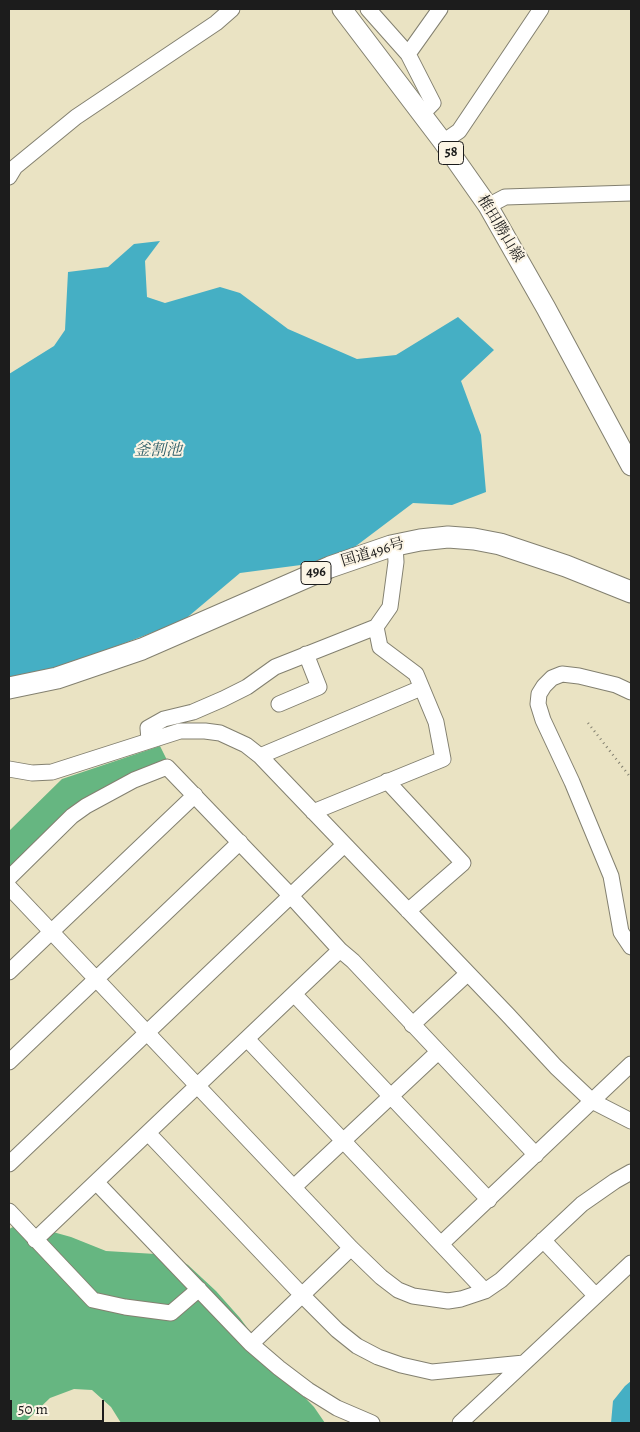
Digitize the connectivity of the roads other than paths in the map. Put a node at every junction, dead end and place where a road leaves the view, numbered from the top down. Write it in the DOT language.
graph roads {
  1 [pos="232,9"];
  2 [pos="342,9"];
  3 [pos="368,9"];
  4 [pos="440,9"];
  5 [pos="541,9"];
  6 [pos="408,54"];
  7 [pos="422,114"];
  8 [pos="443,142"];
  9 [pos="11,169"];
  10 [pos="631,193"];
  11 [pos="488,206"];
  12 [pos="631,466"];
  13 [pos="394,545"];
  14 [pos="631,592"];
  15 [pos="376,628"];
  16 [pos="306,654"];
  17 [pos="9,688"];
  18 [pos="421,688"];
  19 [pos="631,692"];
  20 [pos="279,704"];
  21 [pos="149,740"];
  22 [pos="260,756"];
  23 [pos="9,769"];
  24 [pos="387,781"];
  25 [pos="195,795"];
  26 [pos="313,812"];
  27 [pos="240,842"];
  28 [pos="344,845"];
  29 [pos="9,878"];
  30 [pos="9,887"];
  31 [pos="290,895"];
  32 [pos="408,911"];
  33 [pos="51,931"];
  34 [pos="631,947"];
  35 [pos="340,950"];
  36 [pos="9,972"];
  37 [pos="467,974"];
  38 [pos="96,979"];
  39 [pos="294,994"];
  40 [pos="412,1024"];
  41 [pos="147,1033"];
  42 [pos="247,1039"];
  43 [pos="438,1052"];
  44 [pos="9,1062"];
  45 [pos="631,1064"];
  46 [pos="198,1086"];
  47 [pos="391,1096"];
  48 [pos="592,1101"];
  49 [pos="631,1121"];
  50 [pos="148,1133"];
  51 [pos="344,1141"];
  52 [pos="536,1154"];
  53 [pos="9,1164"];
  54 [pos="631,1172"];
  55 [pos="96,1182"];
  56 [pos="294,1188"];
  57 [pos="489,1200"];
  58 [pos="9,1212"];
  59 [pos="35,1240"];
  60 [pos="543,1240"];
  61 [pos="441,1244"];
  62 [pos="351,1248"];
  63 [pos="631,1263"];
  64 [pos="199,1289"];
  65 [pos="485,1290"];
  66 [pos="302,1295"];
  67 [pos="596,1295"];
  68 [pos="251,1344"];
  69 [pos="524,1363"];
  70 [pos="372,1423"];
  71 [pos="460,1423"];
  1 -- 9 [label="street"];
  2 -- 7 [label="main road, 椎田勝山線 / 58"];
  3 -- 6 [label="street"];
  4 -- 6 [label="street"];
  5 -- 8 [label="street"];
  6 -- 7 [label="street"];
  7 -- 8 [label="main road, 椎田勝山線 / 58"];
  8 -- 11 [label="main road, 椎田勝山線 / 58"];
  10 -- 11 [label="street"];
  11 -- 12 [label="main road, 椎田勝山線 / 58"];
  13 -- 14 [label="highway, 国道496号 / 496"];
  13 -- 15 [label="street"];
  13 -- 17 [label="highway, 国道496号 / 496"];
  15 -- 16 [label="street"];
  15 -- 18 [label="street"];
  16 -- 20 [label="street"];
  16 -- 21 [label="street"];
  18 -- 22 [label="street"];
  18 -- 24 [label="street"];
  19 -- 34 [label="street"];
  21 -- 22 [label="street"];
  21 -- 23 [label="street"];
  22 -- 26 [label="street"];
  24 -- 26 [label="street"];
  24 -- 32 [label="street"];
  25 -- 27 [label="street"];
  25 -- 29 [label="street"];
  25 -- 33 [label="street"];
  26 -- 28 [label="street"];
  27 -- 31 [label="street"];
  27 -- 38 [label="street"];
  28 -- 31 [label="street"];
  28 -- 32 [label="street"];
  30 -- 33 [label="street"];
  31 -- 35 [label="street"];
  31 -- 41 [label="street"];
  32 -- 37 [label="street"];
  33 -- 36 [label="street"];
  33 -- 38 [label="street"];
  35 -- 39 [label="street"];
  35 -- 40 [label="street"];
  37 -- 40 [label="street"];
  37 -- 48 [label="street"];
  38 -- 41 [label="street"];
  38 -- 44 [label="street"];
  39 -- 42 [label="street"];
  39 -- 47 [label="street"];
  40 -- 43 [label="street"];
  41 -- 46 [label="street"];
  41 -- 53 [label="street"];
  42 -- 46 [label="street"];
  42 -- 51 [label="street"];
  43 -- 47 [label="street"];
  43 -- 52 [label="street"];
  45 -- 48 [label="street"];
  46 -- 50 [label="street"];
  46 -- 56 [label="street"];
  47 -- 51 [label="street"];
  47 -- 57 [label="street"];
  48 -- 49 [label="street"];
  48 -- 52 [label="street"];
  50 -- 55 [label="street"];
  50 -- 66 [label="street"];
  51 -- 56 [label="street"];
  51 -- 61 [label="street"];
  52 -- 57 [label="street"];
  54 -- 60 [label="street"];
  55 -- 59 [label="street"];
  55 -- 64 [label="street"];
  56 -- 62 [label="street"];
  57 -- 61 [label="street"];
  58 -- 59 [label="street"];
  59 -- 64 [label="street"];
  60 -- 65 [label="street"];
  60 -- 67 [label="street"];
  61 -- 65 [label="street"];
  62 -- 65 [label="street"];
  62 -- 66 [label="street"];
  63 -- 67 [label="street"];
  64 -- 68 [label="street"];
  66 -- 68 [label="street"];
  66 -- 69 [label="street"];
  67 -- 69 [label="street"];
  68 -- 70 [label="street"];
  69 -- 71 [label="street"];
}
